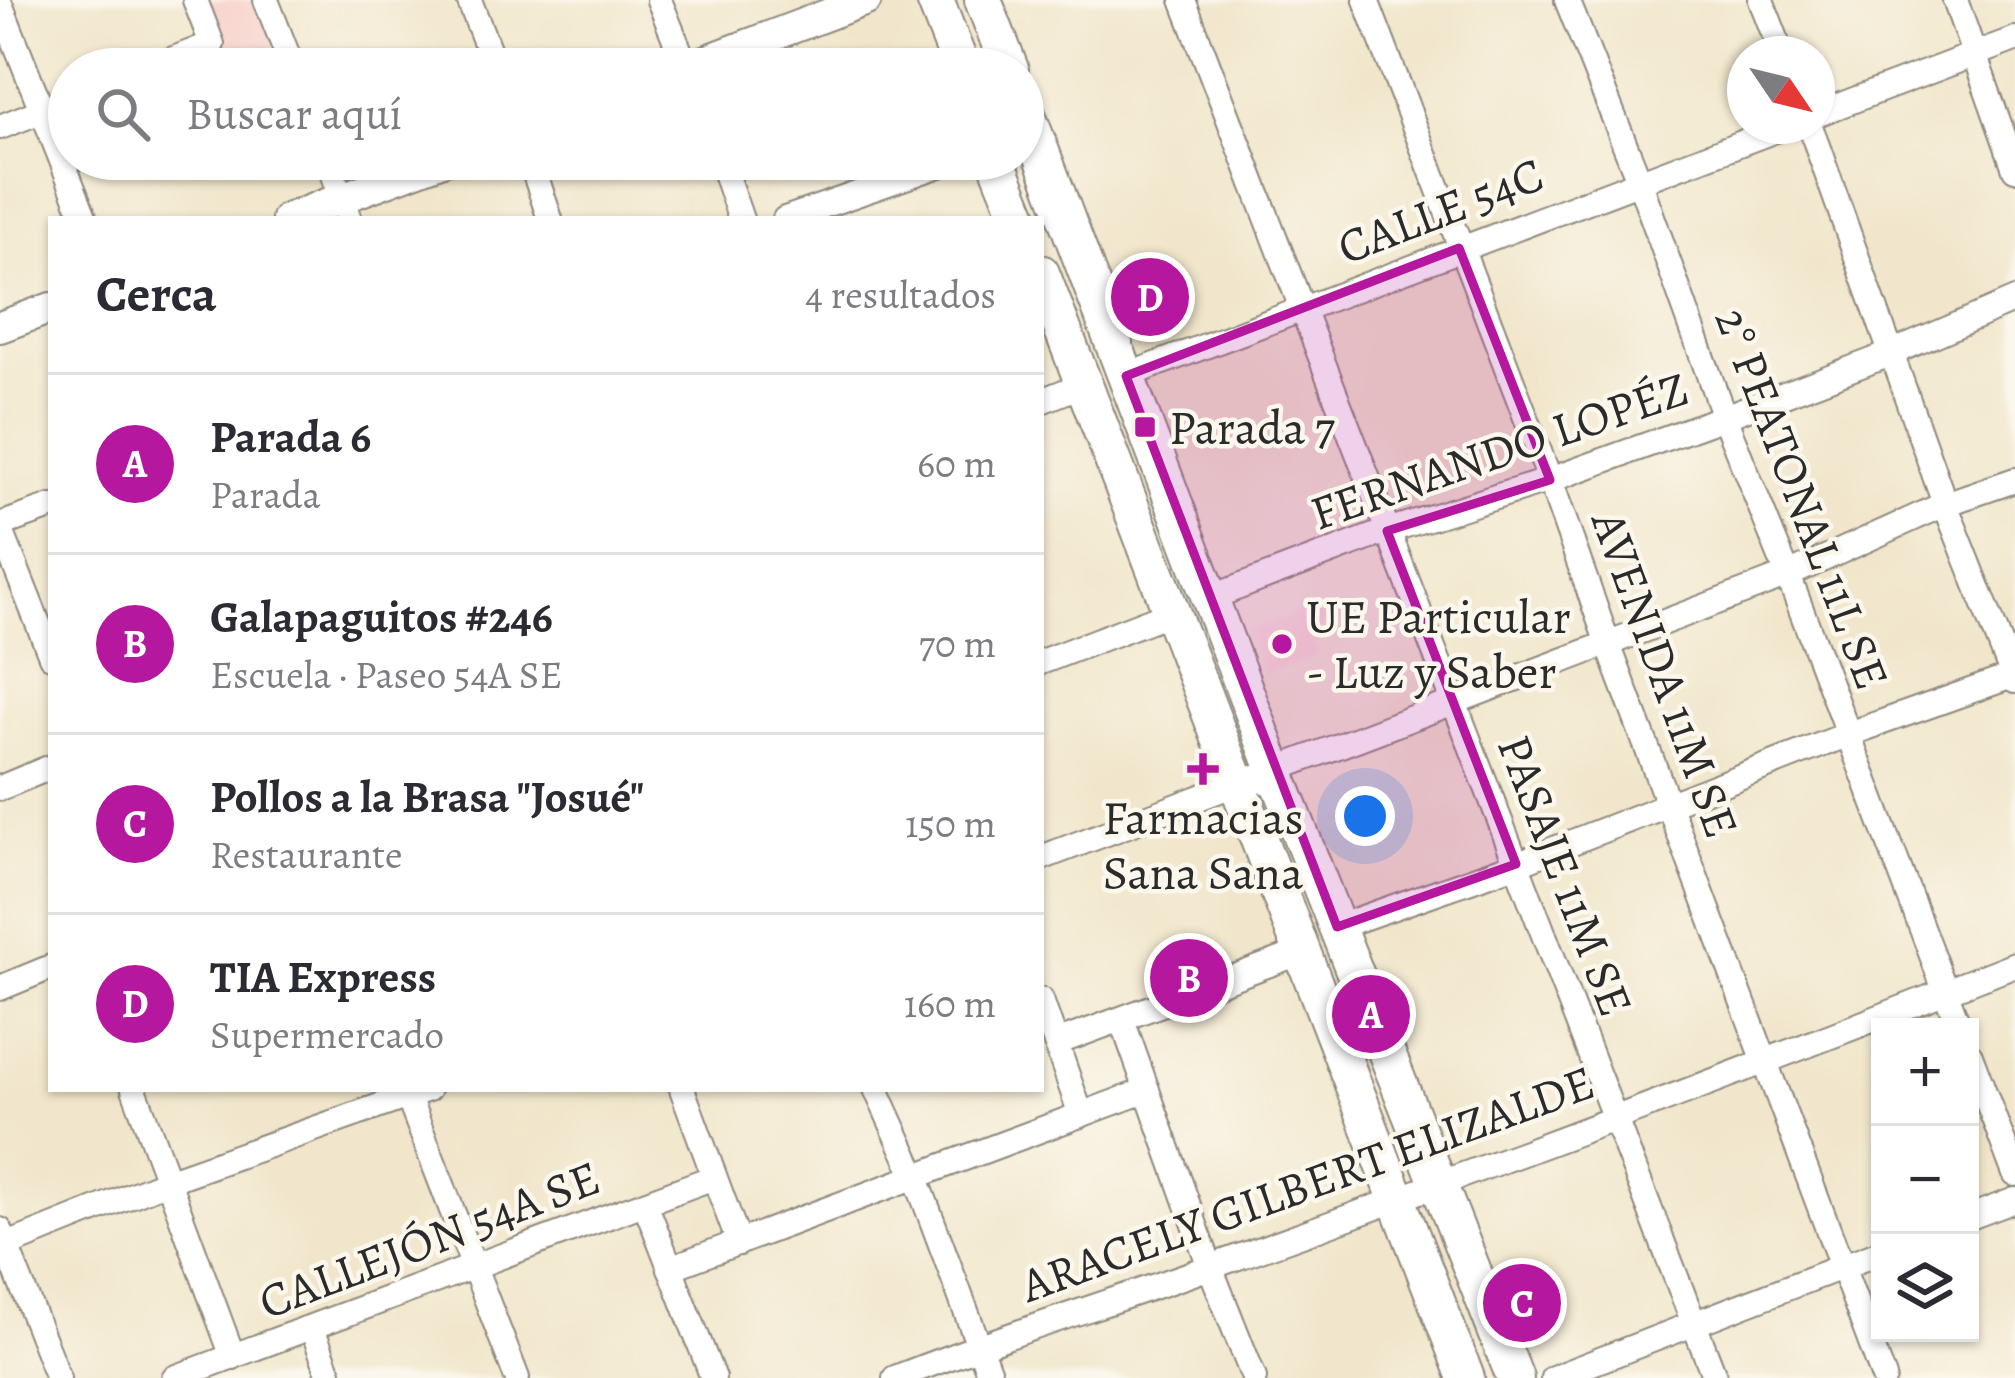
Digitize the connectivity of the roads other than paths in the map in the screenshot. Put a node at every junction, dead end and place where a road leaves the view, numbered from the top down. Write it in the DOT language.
graph roads {
  1 [pos="195,0"];
  2 [pos="266,0"];
  3 [pos="469,0"];
  4 [pos="659,0"];
  5 [pos="866,0"];
  6 [pos="935,0"];
  7 [pos="983,0"];
  8 [pos="1183,0"];
  9 [pos="1366,0"];
  10 [pos="1567,0"];
  11 [pos="1761,0"];
  12 [pos="1955,0"];
  13 [pos="0,4"];
  14 [pos="1775,36"];
  15 [pos="2015,39"];
  16 [pos="202,48"];
  17 [pos="284,48"];
  18 [pos="488,48"];
  19 [pos="678,48"];
  20 [pos="741,48"];
  21 [pos="954,48"];
  22 [pos="1002,48"];
  23 [pos="1974,54"];
  24 [pos="48,108"];
  25 [pos="1835,108"];
  26 [pos="43,110"];
  27 [pos="48,123"];
  28 [pos="0,127"];
  29 [pos="1737,144"];
  30 [pos="1816,144"];
  31 [pos="1044,159"];
  32 [pos="2015,169"];
  33 [pos="70,180"];
  34 [pos="335,180"];
  35 [pos="404,180"];
  36 [pos="537,180"];
  37 [pos="727,180"];
  38 [pos="897,180"];
  39 [pos="1005,180"];
  40 [pos="1639,180"];
  41 [pos="345,209"];
  42 [pos="84,216"];
  43 [pos="304,216"];
  44 [pos="549,216"];
  45 [pos="740,216"];
  46 [pos="794,216"];
  47 [pos="1019,216"];
  48 [pos="1459,248"];
  49 [pos="1044,281"];
  50 [pos="2015,300"];
  51 [pos="1301,308"];
  52 [pos="48,309"];
  53 [pos="0,327"];
  54 [pos="1890,354"];
  55 [pos="1126,376"];
  56 [pos="1084,384"];
  57 [pos="1044,400"];
  58 [pos="1724,417"];
  59 [pos="1550,480"];
  60 [pos="2015,480"];
  61 [pos="1945,504"];
  62 [pos="48,508"];
  63 [pos="0,526"];
  64 [pos="1388,531"];
  65 [pos="1789,575"];
  66 [pos="11,589"];
  67 [pos="1210,598"];
  68 [pos="1171,612"];
  69 [pos="1608,644"];
  70 [pos="48,651"];
  71 [pos="1044,661"];
  72 [pos="2014,677"];
  73 [pos="1454,702"];
  74 [pos="1849,734"];
  75 [pos="48,768"];
  76 [pos="1237,784"];
  77 [pos="1281,784"];
  78 [pos="0,788"];
  79 [pos="1668,804"];
  80 [pos="1044,857"];
  81 [pos="1516,864"];
  82 [pos="1337,927"];
  83 [pos="1302,952"];
  84 [pos="2015,964"];
  85 [pos="48,968"];
  86 [pos="0,988"];
  87 [pos="1946,991"];
  88 [pos="1044,1009"];
  89 [pos="1956,1018"];
  90 [pos="1122,1020"];
  91 [pos="1056,1043"];
  92 [pos="1765,1063"];
  93 [pos="1979,1079"];
  94 [pos="1147,1090"];
  95 [pos="135,1092"];
  96 [pos="414,1092"];
  97 [pos="683,1092"];
  98 [pos="877,1092"];
  99 [pos="1082,1115"];
  100 [pos="1615,1118"];
  101 [pos="2015,1174"];
  102 [pos="915,1175"];
  103 [pos="714,1177"];
  104 [pos="167,1181"];
  105 [pos="1438,1183"];
  106 [pos="1396,1198"];
  107 [pos="2015,1200"];
  108 [pos="645,1203"];
  109 [pos="1979,1214"];
  110 [pos="2,1241"];
  111 [pos="740,1243"];
  112 [pos="1871,1256"];
  113 [pos="1210,1267"];
  114 [pos="1842,1267"];
  115 [pos="473,1268"];
  116 [pos="670,1268"];
  117 [pos="1694,1324"];
  118 [pos="312,1328"];
  119 [pos="979,1344"];
  120 [pos="233,1357"];
  121 [pos="58,1378"];
  122 [pos="174,1378"];
  123 [pos="331,1378"];
  124 [pos="517,1378"];
  125 [pos="713,1378"];
  126 [pos="895,1378"];
  127 [pos="991,1378"];
  128 [pos="1253,1378"];
  129 [pos="1466,1378"];
  130 [pos="1515,1378"];
  131 [pos="1552,1378"];
  132 [pos="1715,1378"];
  133 [pos="1884,1378"];
  1 -- 16 [label="street"];
  2 -- 17 [label="street"];
  3 -- 18 [label="street"];
  4 -- 19 [label="street"];
  5 -- 20 [label="street"];
  6 -- 21 [label="main road"];
  7 -- 22 [label="main road"];
  8 -- 51 [label="street, PASAJE 11M SE"];
  9 -- 48 [label="street, AVENIDA 11M SE"];
  10 -- 40 [label="street, 2° PEATONAL 11L SE"];
  11 -- 14 [label="street"];
  12 -- 23 [label="street"];
  13 -- 26 [label="street"];
  15 -- 23 [label="street"];
  23 -- 25 [label="street"];
  23 -- 32 [label="street"];
  24 -- 26 [label="street"];
  26 -- 27 [label="street"];
  26 -- 28 [label="street"];
  29 -- 40 [label="street, CALLE 54C"];
  30 -- 54 [label="street"];
  31 -- 55 [label="main road"];
  33 -- 42 [label="street"];
  34 -- 41 [label="street"];
  35 -- 41 [label="street"];
  36 -- 44 [label="street"];
  37 -- 45 [label="street"];
  38 -- 46 [label="street"];
  39 -- 47 [label="main road"];
  40 -- 48 [label="street, CALLE 54C"];
  40 -- 58 [label="street, 2° PEATONAL 11L SE"];
  41 -- 43 [label="street"];
  48 -- 51 [label="street, CALLE 54C"];
  48 -- 59 [label="street, AVENIDA 11M SE"];
  49 -- 56 [label="main road"];
  50 -- 54 [label="street, FERNANDO LOPÉZ"];
  51 -- 55 [label="street, CALLE 54C"];
  51 -- 64 [label="street, PASAJE 11M SE"];
  52 -- 53 [label="street"];
  54 -- 58 [label="street, FERNANDO LOPÉZ"];
  54 -- 61 [label="street"];
  55 -- 67 [label="main road"];
  56 -- 57 [label="street"];
  56 -- 68 [label="main road"];
  58 -- 59 [label="street, FERNANDO LOPÉZ"];
  58 -- 65 [label="street, 2° PEATONAL 11L SE"];
  59 -- 64 [label="street, FERNANDO LOPÉZ"];
  59 -- 69 [label="street, AVENIDA 11M SE"];
  60 -- 61 [label="street"];
  61 -- 65 [label="street"];
  61 -- 72 [label="street"];
  62 -- 63 [label="street"];
  63 -- 66 [label="street"];
  64 -- 67 [label="street, FERNANDO LOPÉZ"];
  64 -- 73 [label="street, PASAJE 11M SE"];
  65 -- 69 [label="street"];
  65 -- 74 [label="street, 2° PEATONAL 11L SE"];
  66 -- 70 [label="street"];
  67 -- 77 [label="main road"];
  68 -- 71 [label="street"];
  68 -- 76 [label="main road"];
  69 -- 73 [label="street"];
  69 -- 79 [label="street, AVENIDA 11M SE"];
  72 -- 74 [label="street"];
  73 -- 77 [label="street"];
  73 -- 81 [label="street, PASAJE 11M SE"];
  74 -- 79 [label="street"];
  74 -- 87 [label="street, 2° PEATONAL 11L SE"];
  75 -- 78 [label="street"];
  76 -- 77 [label="street"];
  76 -- 80 [label="street"];
  76 -- 83 [label="main road"];
  77 -- 82 [label="main road"];
  79 -- 81 [label="street"];
  79 -- 92 [label="street, AVENIDA 11M SE"];
  81 -- 82 [label="street"];
  81 -- 100 [label="street, PASAJE 11M SE"];
  82 -- 105 [label="main road"];
  83 -- 90 [label="street"];
  83 -- 106 [label="main road"];
  84 -- 87 [label="street, ARACELY GILBERT ELIZALDE"];
  85 -- 86 [label="street"];
  87 -- 89 [label="street, 2° PEATONAL 11L SE"];
  87 -- 92 [label="street, ARACELY GILBERT ELIZALDE"];
  88 -- 91 [label="street"];
  90 -- 91 [label="street"];
  90 -- 94 [label="street"];
  91 -- 99 [label="street"];
  92 -- 100 [label="street, ARACELY GILBERT ELIZALDE"];
  92 -- 114 [label="street, AVENIDA 11M SE"];
  93 -- 101 [label="street"];
  94 -- 99 [label="street"];
  94 -- 113 [label="street"];
  95 -- 104 [label="street"];
  96 -- 104 [label="street"];
  96 -- 115 [label="street"];
  97 -- 103 [label="street"];
  98 -- 102 [label="street"];
  99 -- 102 [label="street"];
  100 -- 105 [label="street, ARACELY GILBERT ELIZALDE"];
  100 -- 117 [label="street, PASAJE 11M SE"];
  102 -- 111 [label="street"];
  102 -- 119 [label="street"];
  103 -- 108 [label="street, CALLEJÓN 54A SE"];
  103 -- 111 [label="street"];
  104 -- 110 [label="street"];
  104 -- 120 [label="street"];
  105 -- 106 [label="street, ARACELY GILBERT ELIZALDE"];
  105 -- 130 [label="main road"];
  106 -- 113 [label="street, ARACELY GILBERT ELIZALDE"];
  106 -- 129 [label="main road"];
  107 -- 109 [label="street"];
  108 -- 115 [label="street, CALLEJÓN 54A SE"];
  108 -- 116 [label="street"];
  110 -- 121 [label="street"];
  111 -- 116 [label="street"];
  112 -- 114 [label="street"];
  113 -- 119 [label="street, ARACELY GILBERT ELIZALDE"];
  113 -- 128 [label="street"];
  114 -- 117 [label="street"];
  114 -- 133 [label="street, AVENIDA 11M SE"];
  115 -- 118 [label="street, CALLEJÓN 54A SE"];
  115 -- 124 [label="street"];
  116 -- 125 [label="street"];
  117 -- 131 [label="street"];
  117 -- 132 [label="street, PASAJE 11M SE"];
  118 -- 120 [label="street, CALLEJÓN 54A SE"];
  118 -- 123 [label="street"];
  119 -- 126 [label="street, ARACELY GILBERT ELIZALDE"];
  119 -- 127 [label="street"];
  120 -- 122 [label="street, CALLEJÓN 54A SE"];
}
